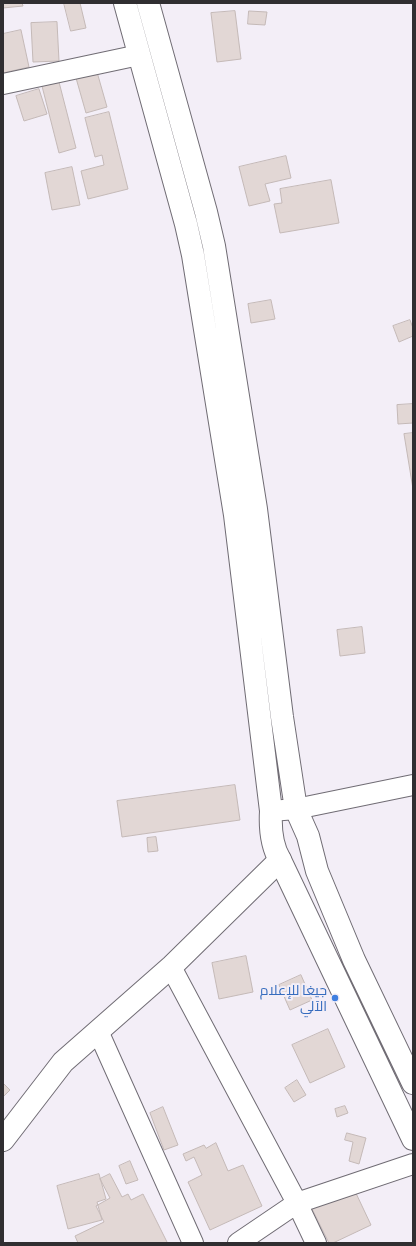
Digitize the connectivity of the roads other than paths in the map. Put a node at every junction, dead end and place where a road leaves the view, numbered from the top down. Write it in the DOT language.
graph roads {
  1 [pos="125,3"];
  2 [pos="148,3"];
  3 [pos="139,55"];
  4 [pos="3,84"];
  5 [pos="413,785"];
  6 [pos="296,809"];
  7 [pos="271,810"];
  8 [pos="308,836"];
  9 [pos="277,855"];
  10 [pos="171,967"];
  11 [pos="98,1031"];
  12 [pos="413,1084"];
  13 [pos="413,1139"];
  14 [pos="3,1140"];
  15 [pos="413,1164"];
  16 [pos="297,1203"];
  17 [pos="193,1243"];
  18 [pos="238,1243"];
  19 [pos="316,1243"];
  1 -- 3 [label="main road"];
  2 -- 6 [label="main road"];
  3 -- 4 [label="street"];
  3 -- 7 [label="main road"];
  5 -- 6 [label="street"];
  6 -- 7 [label="street"];
  6 -- 8 [label="main road"];
  7 -- 9 [label="main road"];
  8 -- 9 [label="main road"];
  8 -- 12 [label="main road"];
  9 -- 10 [label="main road"];
  9 -- 13 [label="main road"];
  10 -- 11 [label="main road"];
  10 -- 16 [label="street"];
  11 -- 14 [label="main road"];
  11 -- 17 [label="street"];
  15 -- 16 [label="street"];
  16 -- 18 [label="street"];
  16 -- 19 [label="street"];
}
